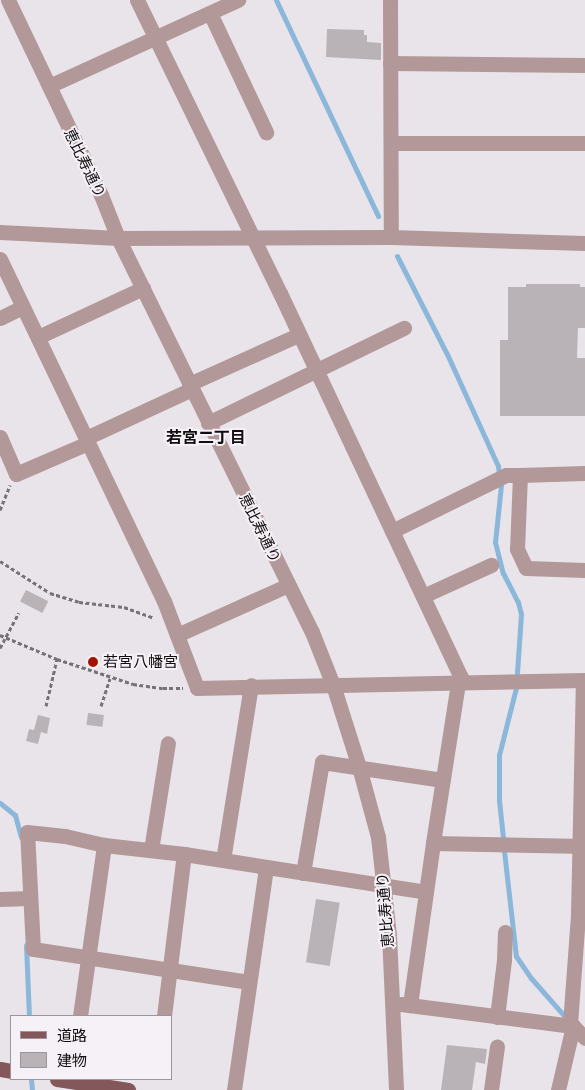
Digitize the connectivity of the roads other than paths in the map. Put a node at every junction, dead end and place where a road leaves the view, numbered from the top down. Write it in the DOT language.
graph roads {
  1 [pos="8,0"];
  2 [pos="137,0"];
  3 [pos="390,0"];
  4 [pos="229,2"];
  5 [pos="210,13"];
  6 [pos="155,39"];
  7 [pos="390,63"];
  8 [pos="585,65"];
  9 [pos="49,86"];
  10 [pos="266,132"];
  11 [pos="390,143"];
  12 [pos="585,143"];
  13 [pos="0,232"];
  14 [pos="251,235"];
  15 [pos="391,237"];
  16 [pos="118,238"];
  17 [pos="585,243"];
  18 [pos="0,259"];
  19 [pos="143,288"];
  20 [pos="23,307"];
  21 [pos="0,318"];
  22 [pos="404,328"];
  23 [pos="298,334"];
  24 [pos="38,337"];
  25 [pos="315,370"];
  26 [pos="191,387"];
  27 [pos="208,423"];
  28 [pos="0,437"];
  29 [pos="87,440"];
  30 [pos="585,473"];
  31 [pos="520,475"];
  32 [pos="392,531"];
  33 [pos="491,565"];
  34 [pos="585,570"];
  35 [pos="288,584"];
  36 [pos="423,596"];
  37 [pos="177,635"];
  38 [pos="584,680"];
  39 [pos="458,683"];
  40 [pos="333,685"];
  41 [pos="251,686"];
  42 [pos="168,743"];
  43 [pos="359,767"];
  44 [pos="443,780"];
  45 [pos="433,843"];
  46 [pos="104,845"];
  47 [pos="582,846"];
  48 [pos="150,850"];
  49 [pos="184,854"];
  50 [pos="223,860"];
  51 [pos="266,867"];
  52 [pos="303,873"];
  53 [pos="384,885"];
  54 [pos="426,892"];
  55 [pos="26,897"];
  56 [pos="0,899"];
  57 [pos="582,915"];
  58 [pos="505,932"];
  59 [pos="88,957"];
  60 [pos="169,970"];
  61 [pos="249,982"];
  62 [pos="392,1003"];
  63 [pos="410,1006"];
  64 [pos="80,1015"];
  65 [pos="164,1015"];
  66 [pos="497,1017"];
  67 [pos="573,1026"];
  68 [pos="585,1038"];
  69 [pos="497,1046"];
  70 [pos="67,1080"];
  71 [pos="122,1090"];
  72 [pos="234,1090"];
  73 [pos="396,1090"];
  74 [pos="490,1090"];
  75 [pos="558,1090"];
  1 -- 9 [label="street, 恵比寿通り"];
  2 -- 6 [label="street"];
  3 -- 7 [label="street"];
  4 -- 5 [label="street"];
  5 -- 6 [label="street"];
  5 -- 10 [label="street"];
  6 -- 9 [label="street"];
  6 -- 14 [label="street"];
  7 -- 8 [label="street"];
  7 -- 11 [label="street"];
  9 -- 16 [label="street, 恵比寿通り"];
  11 -- 12 [label="street"];
  11 -- 15 [label="street"];
  13 -- 16 [label="street"];
  14 -- 15 [label="street"];
  14 -- 16 [label="street"];
  14 -- 23 [label="street"];
  15 -- 17 [label="street"];
  16 -- 19 [label="street, 恵比寿通り"];
  18 -- 20 [label="street"];
  19 -- 24 [label="street"];
  19 -- 26 [label="street, 恵比寿通り"];
  20 -- 21 [label="street"];
  20 -- 24 [label="street"];
  22 -- 25 [label="street"];
  23 -- 25 [label="street"];
  23 -- 26 [label="street"];
  24 -- 29 [label="street"];
  25 -- 27 [label="street"];
  25 -- 32 [label="street"];
  26 -- 27 [label="street, 恵比寿通り"];
  26 -- 29 [label="street"];
  27 -- 35 [label="street, 恵比寿通り"];
  28 -- 29 [label="street"];
  29 -- 37 [label="street"];
  30 -- 31 [label="street"];
  31 -- 32 [label="street"];
  31 -- 34 [label="street"];
  32 -- 36 [label="street"];
  33 -- 36 [label="street"];
  35 -- 37 [label="street"];
  35 -- 40 [label="street, 恵比寿通り"];
  36 -- 39 [label="street"];
  37 -- 41 [label="street"];
  38 -- 39 [label="street"];
  38 -- 47 [label="street"];
  39 -- 40 [label="street"];
  39 -- 44 [label="street"];
  40 -- 41 [label="street"];
  40 -- 43 [label="street, 恵比寿通り"];
  41 -- 50 [label="street"];
  42 -- 48 [label="street"];
  43 -- 44 [label="street"];
  43 -- 52 [label="street"];
  43 -- 53 [label="street, 恵比寿通り"];
  44 -- 45 [label="street"];
  45 -- 47 [label="street"];
  45 -- 54 [label="street"];
  46 -- 48 [label="street"];
  46 -- 55 [label="street"];
  46 -- 59 [label="street"];
  47 -- 57 [label="street"];
  48 -- 49 [label="street"];
  49 -- 50 [label="street"];
  49 -- 60 [label="street"];
  50 -- 51 [label="street"];
  51 -- 52 [label="street"];
  51 -- 61 [label="street"];
  52 -- 53 [label="street"];
  53 -- 54 [label="street"];
  53 -- 62 [label="street, 恵比寿通り"];
  54 -- 63 [label="street"];
  55 -- 56 [label="street"];
  55 -- 59 [label="street"];
  57 -- 67 [label="street"];
  58 -- 66 [label="street"];
  59 -- 60 [label="street"];
  59 -- 64 [label="street"];
  60 -- 61 [label="street"];
  60 -- 65 [label="street"];
  61 -- 72 [label="street"];
  62 -- 63 [label="street"];
  62 -- 73 [label="street, 恵比寿通り"];
  63 -- 66 [label="street"];
  66 -- 67 [label="street"];
  67 -- 68 [label="street"];
  67 -- 75 [label="street"];
  69 -- 74 [label="street"];
  70 -- 71 [label="main road"];
}
